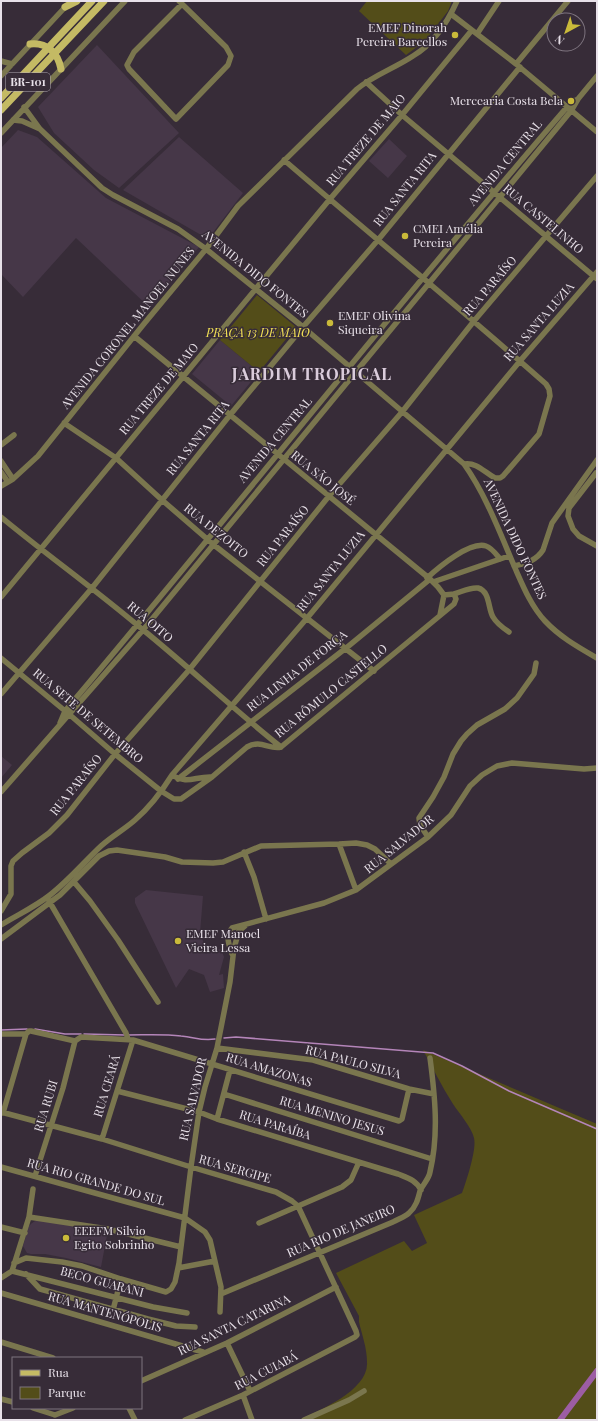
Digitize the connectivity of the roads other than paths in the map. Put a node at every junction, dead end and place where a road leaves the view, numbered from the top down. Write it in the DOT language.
graph roads {
  1 [pos="71,1"];
  2 [pos="77,1"];
  3 [pos="92,1"];
  4 [pos="104,1"];
  5 [pos="125,1"];
  6 [pos="458,1"];
  7 [pos="499,1"];
  8 [pos="568,1"];
  9 [pos="181,3"];
  10 [pos="65,7"];
  11 [pos="451,14"];
  12 [pos="475,32"];
  13 [pos="30,44"];
  14 [pos="49,48"];
  15 [pos="55,54"];
  16 [pos="1,61"];
  17 [pos="12,64"];
  18 [pos="518,66"];
  19 [pos="61,69"];
  20 [pos="1,76"];
  21 [pos="597,76"];
  22 [pos="366,82"];
  23 [pos="1,98"];
  24 [pos="24,106"];
  25 [pos="569,109"];
  26 [pos="1,110"];
  27 [pos="402,115"];
  28 [pos="13,120"];
  29 [pos="40,129"];
  30 [pos="1,132"];
  31 [pos="597,132"];
  32 [pos="448,154"];
  33 [pos="284,160"];
  34 [pos="597,176"];
  35 [pos="494,192"];
  36 [pos="500,197"];
  37 [pos="330,199"];
  38 [pos="547,237"];
  39 [pos="378,240"];
  40 [pos="206,249"];
  41 [pos="596,276"];
  42 [pos="424,278"];
  43 [pos="430,283"];
  44 [pos="256,289"];
  45 [pos="474,321"];
  46 [pos="303,327"];
  47 [pos="134,336"];
  48 [pos="520,361"];
  49 [pos="350,367"];
  50 [pos="356,372"];
  51 [pos="183,376"];
  52 [pos="402,412"];
  53 [pos="230,415"];
  54 [pos="64,423"];
  55 [pos="14,435"];
  56 [pos="1,444"];
  57 [pos="447,449"];
  58 [pos="277,455"];
  59 [pos="116,458"];
  60 [pos="283,459"];
  61 [pos="597,460"];
  62 [pos="1,461"];
  63 [pos="464,464"];
  64 [pos="591,469"];
  65 [pos="1,472"];
  66 [pos="596,473"];
  67 [pos="11,480"];
  68 [pos="1,486"];
  69 [pos="329,496"];
  70 [pos="162,500"];
  71 [pos="1,517"];
  72 [pos="375,535"];
  73 [pos="208,540"];
  74 [pos="214,545"];
  75 [pos="597,546"];
  76 [pos="41,550"];
  77 [pos="509,556"];
  78 [pos="500,559"];
  79 [pos="514,566"];
  80 [pos="430,580"];
  81 [pos="262,581"];
  82 [pos="92,588"];
  83 [pos="454,594"];
  84 [pos="444,595"];
  85 [pos="1,598"];
  86 [pos="440,616"];
  87 [pos="308,617"];
  88 [pos="137,624"];
  89 [pos="143,630"];
  90 [pos="509,632"];
  91 [pos="346,648"];
  92 [pos="1,658"];
  93 [pos="597,658"];
  94 [pos="536,663"];
  95 [pos="189,670"];
  96 [pos="374,671"];
  97 [pos="19,673"];
  98 [pos="1,694"];
  99 [pos="232,705"];
  100 [pos="68,713"];
  101 [pos="250,722"];
  102 [pos="281,747"];
  103 [pos="115,754"];
  104 [pos="597,768"];
  105 [pos="172,775"];
  106 [pos="212,777"];
  107 [pos="178,779"];
  108 [pos="162,791"];
  109 [pos="1,792"];
  110 [pos="428,837"];
  111 [pos="339,844"];
  112 [pos="244,852"];
  113 [pos="392,864"];
  114 [pos="74,882"];
  115 [pos="356,890"];
  116 [pos="48,900"];
  117 [pos="1,911"];
  118 [pos="266,919"];
  119 [pos="1,925"];
  120 [pos="245,926"];
  121 [pos="1,939"];
  122 [pos="233,956"];
  123 [pos="158,1002"];
  124 [pos="1,1034"];
  125 [pos="26,1034"];
  126 [pos="129,1037"];
  127 [pos="75,1041"];
  128 [pos="217,1048"];
  129 [pos="430,1058"];
  130 [pos="211,1064"];
  131 [pos="230,1070"];
  132 [pos="409,1089"];
  133 [pos="117,1091"];
  134 [pos="224,1094"];
  135 [pos="434,1094"];
  136 [pos="199,1112"];
  137 [pos="2,1113"];
  138 [pos="217,1119"];
  139 [pos="52,1126"];
  140 [pos="102,1139"];
  141 [pos="432,1159"];
  142 [pos="359,1162"];
  143 [pos="1,1167"];
  144 [pos="191,1167"];
  145 [pos="35,1176"];
  146 [pos="33,1189"];
  147 [pos="421,1190"];
  148 [pos="298,1206"];
  149 [pos="29,1217"];
  150 [pos="185,1218"];
  151 [pos="259,1223"];
  152 [pos="1,1227"];
  153 [pos="25,1233"];
  154 [pos="181,1246"];
  155 [pos="19,1249"];
  156 [pos="319,1253"];
  157 [pos="26,1258"];
  158 [pos="215,1261"];
  159 [pos="14,1263"];
  160 [pos="178,1268"];
  161 [pos="12,1271"];
  162 [pos="26,1274"];
  163 [pos="1,1278"];
  164 [pos="121,1279"];
  165 [pos="336,1287"];
  166 [pos="1,1293"];
  167 [pos="221,1294"];
  168 [pos="116,1297"];
  169 [pos="113,1310"];
  170 [pos="220,1312"];
  171 [pos="187,1313"];
  172 [pos="194,1327"];
  173 [pos="1,1342"];
  174 [pos="227,1343"];
  175 [pos="203,1352"];
  176 [pos="50,1357"];
  177 [pos="142,1381"];
  178 [pos="250,1391"];
  179 [pos="364,1391"];
  180 [pos="243,1395"];
  181 [pos="1,1399"];
  182 [pos="12,1402"];
  183 [pos="35,1409"];
  184 [pos="71,1409"];
  185 [pos="130,1409"];
  186 [pos="55,1417"];
  187 [pos="135,1420"];
  188 [pos="185,1420"];
  189 [pos="252,1420"];
  190 [pos="304,1420"];
  1 -- 10 [label="street"];
  2 -- 10 [label="main road"];
  3 -- 14 [label="main road, BR-101"];
  4 -- 15 [label="main road, BR-101"];
  5 -- 19 [label="street"];
  6 -- 11 [label="street, AVENIDA CORONEL MANOEL NUNES"];
  7 -- 12 [label="street, RUA TREZE DE MAIO"];
  8 -- 18 [label="street, RUA SANTA RITA"];
  9 -- 9 [label="street"];
  10 -- 13 [label="street"];
  11 -- 12 [label="street"];
  11 -- 22 [label="street, AVENIDA CORONEL MANOEL NUNES"];
  12 -- 18 [label="street"];
  12 -- 27 [label="street, RUA TREZE DE MAIO"];
  13 -- 14 [label="main road"];
  13 -- 17 [label="street"];
  14 -- 15 [label="main road"];
  14 -- 23 [label="main road, BR-101"];
  15 -- 19 [label="main road"];
  15 -- 26 [label="main road, BR-101"];
  16 -- 17 [label="street"];
  17 -- 20 [label="street"];
  18 -- 25 [label="street"];
  18 -- 32 [label="street, RUA SANTA RITA"];
  19 -- 24 [label="street"];
  21 -- 25 [label="street, AVENIDA CENTRAL"];
  22 -- 27 [label="street, RUA CASTELINHO"];
  22 -- 33 [label="street, AVENIDA CORONEL MANOEL NUNES"];
  24 -- 28 [label="street"];
  24 -- 29 [label="street, AVENIDA DIDO FONTES"];
  25 -- 31 [label="street"];
  25 -- 35 [label="street, AVENIDA CENTRAL"];
  25 -- 36 [label="street, AVENIDA CENTRAL"];
  27 -- 32 [label="street, RUA CASTELINHO"];
  27 -- 37 [label="street, RUA TREZE DE MAIO"];
  28 -- 29 [label="street, AVENIDA DIDO FONTES"];
  28 -- 30 [label="street"];
  29 -- 40 [label="street, AVENIDA DIDO FONTES"];
  32 -- 35 [label="street, RUA CASTELINHO"];
  32 -- 39 [label="street, RUA SANTA RITA"];
  33 -- 37 [label="street"];
  33 -- 40 [label="street, AVENIDA CORONEL MANOEL NUNES"];
  34 -- 38 [label="street, RUA PARAÍSO"];
  35 -- 36 [label="street, RUA CASTELINHO"];
  35 -- 42 [label="street, AVENIDA CENTRAL"];
  36 -- 38 [label="street, RUA CASTELINHO"];
  36 -- 43 [label="street, AVENIDA CENTRAL"];
  37 -- 39 [label="street"];
  37 -- 44 [label="street, RUA TREZE DE MAIO"];
  38 -- 41 [label="street, RUA CASTELINHO"];
  38 -- 45 [label="street, RUA PARAÍSO"];
  39 -- 42 [label="street"];
  39 -- 46 [label="street, RUA SANTA RITA"];
  40 -- 44 [label="street, AVENIDA DIDO FONTES"];
  40 -- 47 [label="street, AVENIDA CORONEL MANOEL NUNES"];
  41 -- 48 [label="street, RUA SANTA LUZIA"];
  42 -- 43 [label="street"];
  42 -- 49 [label="street, AVENIDA CENTRAL"];
  43 -- 45 [label="street"];
  43 -- 50 [label="street, AVENIDA CENTRAL"];
  44 -- 46 [label="street, AVENIDA DIDO FONTES"];
  44 -- 51 [label="street, RUA TREZE DE MAIO"];
  45 -- 48 [label="street"];
  45 -- 52 [label="street, RUA PARAÍSO"];
  46 -- 49 [label="street, AVENIDA DIDO FONTES"];
  46 -- 53 [label="street, RUA SANTA RITA"];
  47 -- 51 [label="street, RUA SÃO JOSÉ"];
  47 -- 54 [label="street, AVENIDA CORONEL MANOEL NUNES"];
  48 -- 57 [label="street, RUA SANTA LUZIA"];
  48 -- 63 [label="street"];
  49 -- 50 [label="street, AVENIDA DIDO FONTES"];
  49 -- 58 [label="street, AVENIDA CENTRAL"];
  50 -- 52 [label="street, AVENIDA DIDO FONTES"];
  50 -- 60 [label="street, AVENIDA CENTRAL"];
  51 -- 53 [label="street, RUA SÃO JOSÉ"];
  51 -- 59 [label="street, RUA TREZE DE MAIO"];
  52 -- 57 [label="street, AVENIDA DIDO FONTES"];
  52 -- 69 [label="street, RUA PARAÍSO"];
  53 -- 58 [label="street, RUA SÃO JOSÉ"];
  53 -- 70 [label="street, RUA SANTA RITA"];
  54 -- 59 [label="street, RUA DEZOITO"];
  54 -- 67 [label="street, AVENIDA CORONEL MANOEL NUNES"];
  55 -- 56 [label="street"];
  57 -- 63 [label="street, AVENIDA DIDO FONTES"];
  57 -- 72 [label="street, RUA SANTA LUZIA"];
  58 -- 60 [label="street, RUA SÃO JOSÉ"];
  58 -- 73 [label="street, AVENIDA CENTRAL"];
  59 -- 70 [label="street, RUA DEZOITO"];
  59 -- 76 [label="street, RUA TREZE DE MAIO"];
  60 -- 69 [label="street, RUA SÃO JOSÉ"];
  60 -- 74 [label="street, AVENIDA CENTRAL"];
  61 -- 64 [label="street"];
  62 -- 67 [label="street"];
  63 -- 77 [label="street, AVENIDA DIDO FONTES"];
  64 -- 66 [label="street"];
  64 -- 79 [label="street"];
  65 -- 67 [label="street"];
  66 -- 75 [label="street"];
  67 -- 68 [label="street, AVENIDA CORONEL MANOEL NUNES"];
  69 -- 72 [label="street, RUA SÃO JOSÉ"];
  69 -- 81 [label="street, RUA PARAÍSO"];
  70 -- 73 [label="street, RUA DEZOITO"];
  70 -- 82 [label="street, RUA SANTA RITA"];
  71 -- 76 [label="street, RUA OITO"];
  72 -- 80 [label="street, RUA SÃO JOSÉ"];
  72 -- 87 [label="street, RUA SANTA LUZIA"];
  73 -- 74 [label="street, RUA DEZOITO"];
  73 -- 88 [label="street, AVENIDA CENTRAL"];
  74 -- 81 [label="street, RUA DEZOITO"];
  74 -- 89 [label="street, AVENIDA CENTRAL"];
  76 -- 82 [label="street, RUA OITO"];
  76 -- 85 [label="street, RUA TREZE DE MAIO"];
  77 -- 78 [label="street, RUA LINHA DE FORÇA"];
  77 -- 79 [label="street, AVENIDA DIDO FONTES"];
  78 -- 80 [label="street, RUA LINHA DE FORÇA"];
  78 -- 80 [label="street"];
  79 -- 93 [label="street, AVENIDA DIDO FONTES"];
  80 -- 84 [label="street, RUA SÃO JOSÉ"];
  80 -- 91 [label="street, RUA LINHA DE FORÇA"];
  81 -- 87 [label="street, RUA DEZOITO"];
  81 -- 95 [label="street, RUA PARAÍSO"];
  82 -- 88 [label="street, RUA OITO"];
  82 -- 97 [label="street, RUA SANTA RITA"];
  83 -- 84 [label="street"];
  83 -- 86 [label="street, RUA RÔMULO CASTELLO"];
  83 -- 90 [label="street"];
  84 -- 86 [label="street"];
  86 -- 96 [label="street, RUA RÔMULO CASTELLO"];
  87 -- 91 [label="street, RUA DEZOITO"];
  87 -- 99 [label="street, RUA SANTA LUZIA"];
  88 -- 89 [label="street, RUA OITO"];
  88 -- 100 [label="street, AVENIDA CENTRAL"];
  89 -- 95 [label="street, RUA OITO"];
  89 -- 100 [label="street, AVENIDA CENTRAL"];
  91 -- 96 [label="street, RUA DEZOITO"];
  91 -- 101 [label="street, RUA LINHA DE FORÇA"];
  92 -- 97 [label="street, RUA SETE DE SETEMBRO"];
  94 -- 110 [label="street"];
  95 -- 99 [label="street, RUA OITO"];
  95 -- 103 [label="street, RUA PARAÍSO"];
  96 -- 102 [label="street, RUA RÔMULO CASTELLO"];
  97 -- 98 [label="street, RUA SANTA RITA"];
  97 -- 100 [label="street, RUA SETE DE SETEMBRO"];
  99 -- 101 [label="street, RUA OITO"];
  99 -- 105 [label="street, RUA SANTA LUZIA"];
  100 -- 103 [label="street, RUA SETE DE SETEMBRO"];
  100 -- 109 [label="street, AVENIDA CENTRAL"];
  101 -- 102 [label="street, RUA OITO"];
  101 -- 107 [label="street, RUA LINHA DE FORÇA"];
  102 -- 106 [label="street, RUA RÔMULO CASTELLO"];
  103 -- 108 [label="street, RUA SETE DE SETEMBRO"];
  103 -- 117 [label="street, RUA PARAÍSO"];
  104 -- 110 [label="street, RUA SALVADOR"];
  105 -- 107 [label="street"];
  105 -- 108 [label="street, RUA SANTA LUZIA"];
  106 -- 107 [label="street"];
  106 -- 108 [label="street, RUA RÔMULO CASTELLO"];
  108 -- 116 [label="street, RUA SANTA LUZIA"];
  110 -- 113 [label="street, RUA SALVADOR"];
  111 -- 112 [label="street"];
  111 -- 113 [label="street"];
  111 -- 115 [label="street"];
  112 -- 114 [label="street"];
  112 -- 118 [label="street"];
  113 -- 115 [label="street, RUA SALVADOR"];
  114 -- 116 [label="street"];
  114 -- 123 [label="street"];
  115 -- 118 [label="street, RUA SALVADOR"];
  116 -- 119 [label="street"];
  116 -- 121 [label="street"];
  116 -- 126 [label="street"];
  118 -- 120 [label="street, RUA SALVADOR"];
  120 -- 122 [label="street, RUA SALVADOR"];
  120 -- 122 [label="street, RUA SALVADOR"];
  122 -- 128 [label="street, RUA SALVADOR"];
  124 -- 125 [label="street, RUA AMAZONAS"];
  125 -- 127 [label="street, RUA AMAZONAS"];
  125 -- 137 [label="street"];
  126 -- 127 [label="street, RUA AMAZONAS"];
  126 -- 130 [label="street, RUA AMAZONAS"];
  126 -- 133 [label="street, RUA CEARÁ"];
  127 -- 139 [label="street, RUA RUBI"];
  128 -- 130 [label="street, RUA SALVADOR"];
  128 -- 132 [label="street, RUA PAULO SILVA"];
  129 -- 135 [label="street, RUA RIO DE JANEIRO"];
  130 -- 131 [label="street, RUA AMAZONAS"];
  130 -- 136 [label="street, RUA SALVADOR"];
  131 -- 132 [label="street, RUA AMAZONAS"];
  131 -- 134 [label="street"];
  132 -- 135 [label="street, RUA PAULO SILVA"];
  133 -- 136 [label="street, RUA PARAÍBA"];
  133 -- 140 [label="street, RUA CEARÁ"];
  134 -- 138 [label="street"];
  134 -- 141 [label="street, RUA MENINO JESUS"];
  135 -- 141 [label="street, RUA RIO DE JANEIRO"];
  136 -- 138 [label="street, RUA PARAÍBA"];
  136 -- 144 [label="street, RUA SALVADOR"];
  137 -- 139 [label="street, RUA SERGIPE"];
  138 -- 142 [label="street, RUA PARAÍBA"];
  139 -- 140 [label="street, RUA SERGIPE"];
  139 -- 145 [label="street, RUA RUBI"];
  140 -- 144 [label="street, RUA SERGIPE"];
  141 -- 147 [label="street, RUA RIO DE JANEIRO"];
  142 -- 147 [label="street, RUA PARAÍBA"];
  142 -- 148 [label="street"];
  143 -- 145 [label="street, RUA RIO GRANDE DO SUL"];
  144 -- 148 [label="street, RUA SERGIPE"];
  144 -- 150 [label="street, RUA SALVADOR"];
  145 -- 150 [label="street, RUA RIO GRANDE DO SUL"];
  146 -- 149 [label="street"];
  147 -- 156 [label="street, RUA RIO DE JANEIRO"];
  148 -- 151 [label="street"];
  148 -- 156 [label="street"];
  149 -- 153 [label="street"];
  149 -- 154 [label="street"];
  150 -- 154 [label="street, RUA SALVADOR"];
  150 -- 158 [label="street, RUA RIO GRANDE DO SUL"];
  152 -- 153 [label="street"];
  153 -- 155 [label="street"];
  154 -- 160 [label="street, RUA SALVADOR"];
  155 -- 157 [label="street"];
  155 -- 159 [label="street"];
  156 -- 165 [label="street"];
  156 -- 167 [label="street, RUA RIO DE JANEIRO"];
  157 -- 159 [label="street"];
  157 -- 164 [label="street"];
  158 -- 160 [label="street"];
  158 -- 167 [label="street, RUA RIO GRANDE DO SUL"];
  159 -- 161 [label="street"];
  160 -- 164 [label="street, RUA SALVADOR"];
  161 -- 162 [label="street, BECO GUARANI"];
  161 -- 163 [label="street"];
  162 -- 168 [label="street, BECO GUARANI"];
  162 -- 169 [label="street"];
  164 -- 168 [label="street"];
  165 -- 174 [label="street, RUA SANTA CATARINA"];
  165 -- 178 [label="street, RUA CUIABÁ"];
  166 -- 175 [label="street, RUA MANTENÓPOLIS"];
  167 -- 170 [label="street, RUA RIO GRANDE DO SUL"];
  168 -- 169 [label="street"];
  168 -- 171 [label="street, BECO GUARANI"];
  169 -- 172 [label="street"];
  173 -- 176 [label="street"];
  174 -- 175 [label="street, RUA SANTA CATARINA"];
  174 -- 178 [label="street"];
  175 -- 177 [label="street, RUA SANTA CATARINA"];
  178 -- 180 [label="street, RUA CUIABÁ"];
  179 -- 190 [label="street"];
  180 -- 188 [label="street, RUA CUIABÁ"];
  180 -- 189 [label="street"];
  181 -- 182 [label="street"];
  183 -- 186 [label="street"];
  184 -- 186 [label="street"];
  185 -- 187 [label="street"];
}
